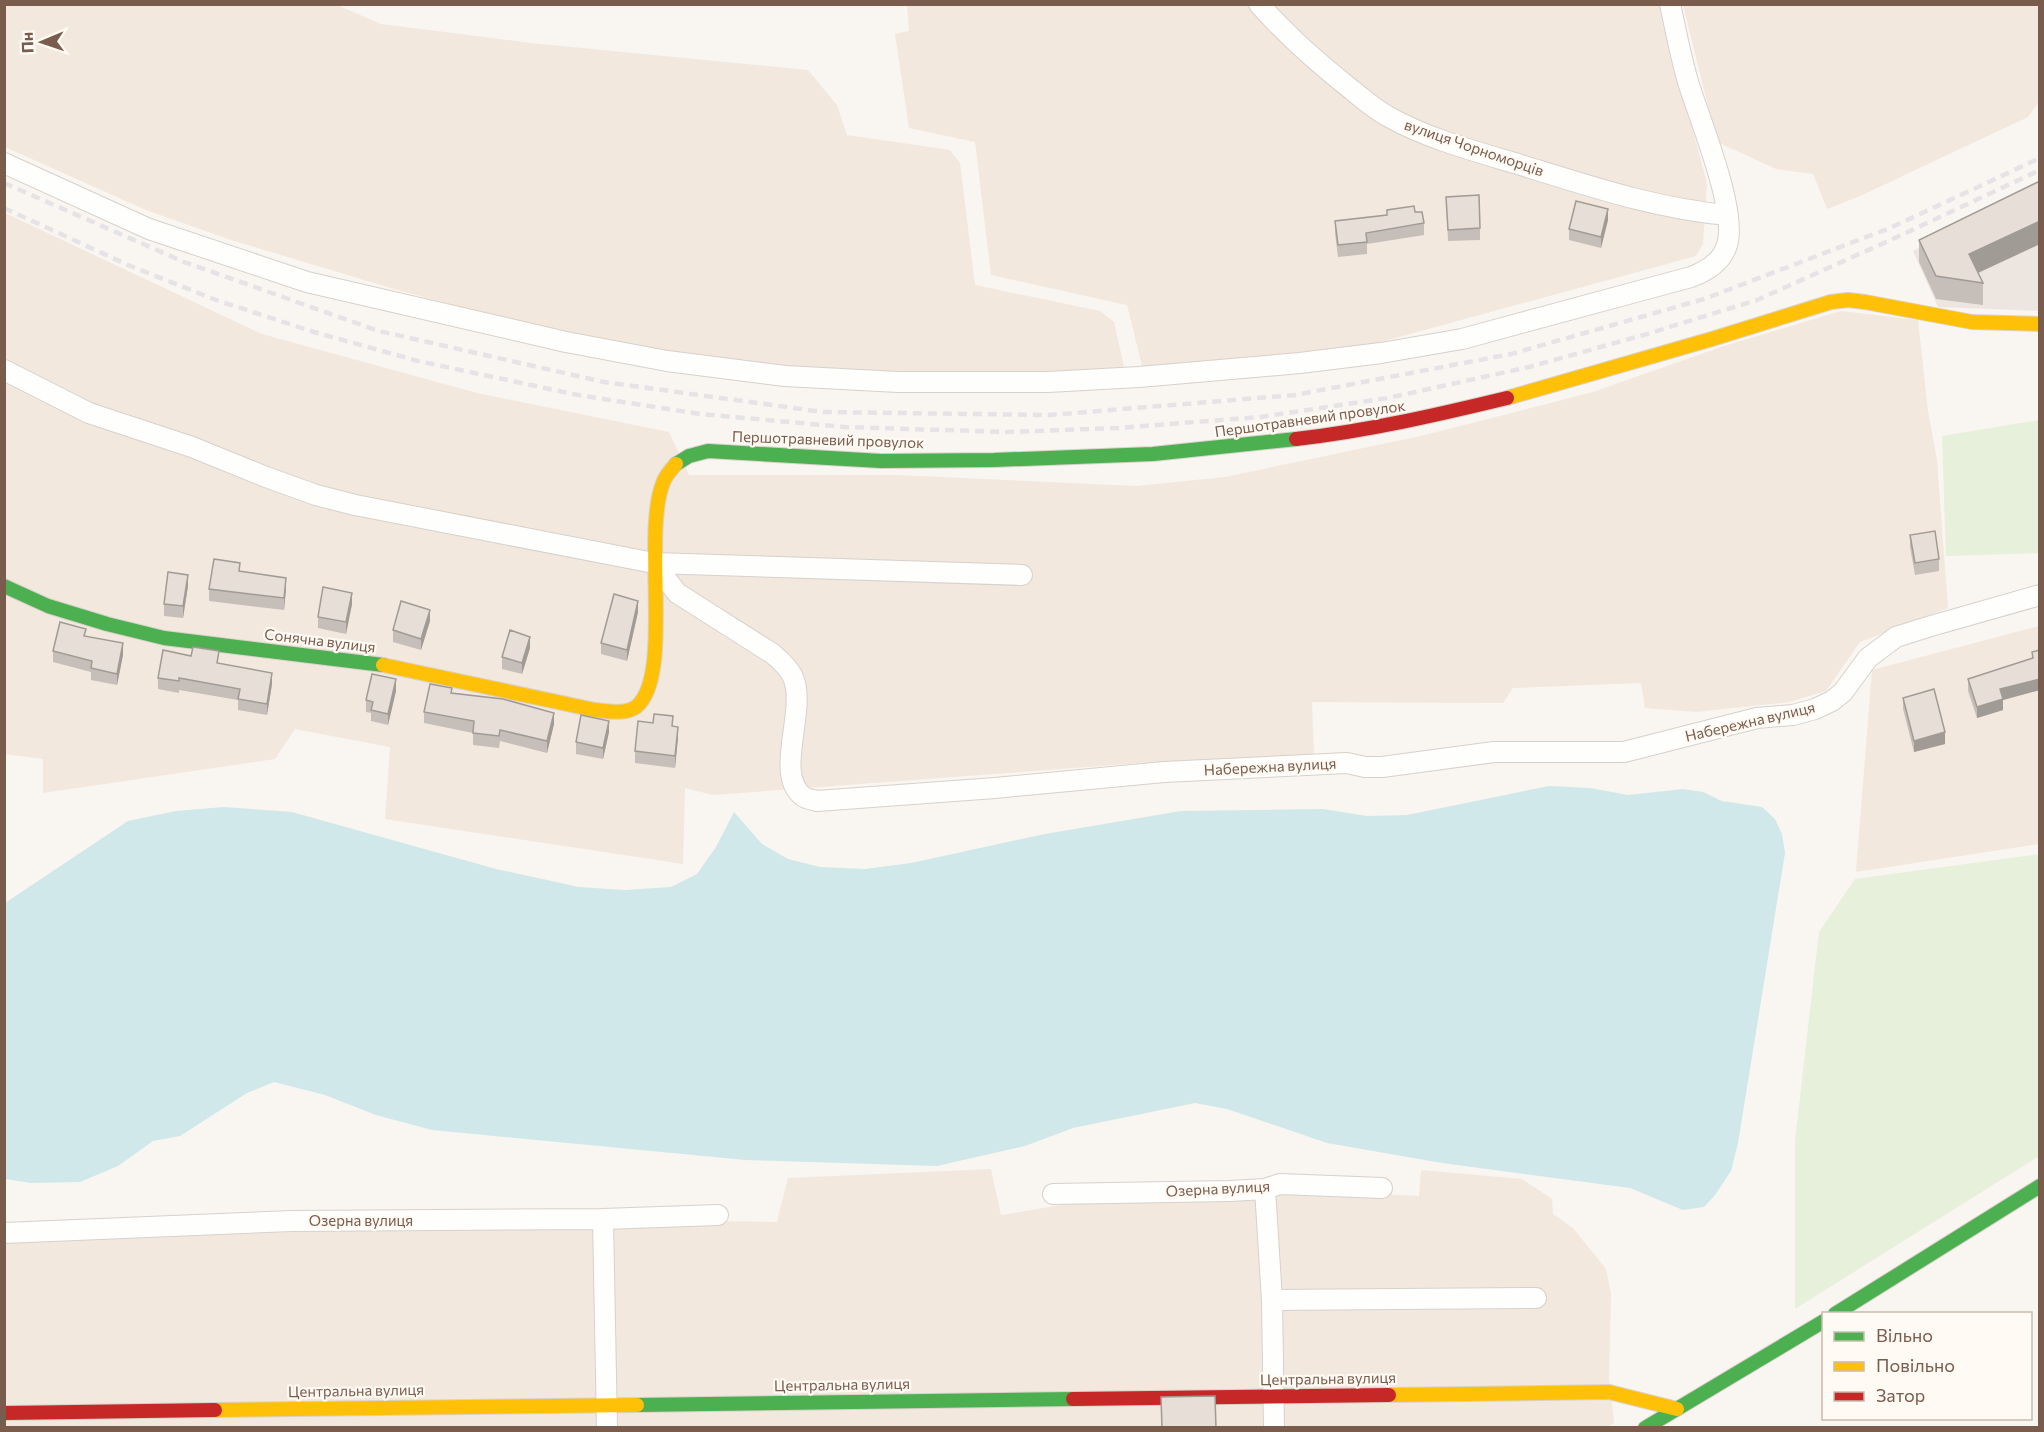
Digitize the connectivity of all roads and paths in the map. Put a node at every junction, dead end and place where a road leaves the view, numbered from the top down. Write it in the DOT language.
graph roads {
  1 [pos="1259,4"];
  2 [pos="1670,4"];
  3 [pos="4,163"];
  4 [pos="1728,215"];
  5 [pos="2040,324"];
  6 [pos="4,370"];
  7 [pos="654,563"];
  8 [pos="1022,575"];
  9 [pos="4,586"];
  10 [pos="2040,595"];
  11 [pos="2040,1186"];
  12 [pos="1382,1188"];
  13 [pos="1265,1189"];
  14 [pos="1053,1194"];
  15 [pos="718,1215"];
  16 [pos="603,1219"];
  17 [pos="4,1233"];
  18 [pos="1536,1298"];
  19 [pos="1272,1300"];
  20 [pos="1838,1312"];
  21 [pos="1822,1321"];
  22 [pos="1274,1396"];
  23 [pos="607,1404"];
  24 [pos="1677,1409"];
  25 [pos="4,1413"];
  26 [pos="607,1428"];
  27 [pos="1274,1428"];
  28 [pos="1645,1428"];
  1 -- 4 [label="street, вулиця Чорноморців"];
  2 -- 4 [label="street"];
  3 -- 4 [label="street"];
  5 -- 7 [label="street, Першотравневий провулок"];
  6 -- 7 [label="street"];
  7 -- 8 [label="street"];
  7 -- 9 [label="street, Сонячна вулиця"];
  7 -- 10 [label="street, Набережна вулиця"];
  11 -- 20 [label="street"];
  12 -- 13 [label="street, Озерна вулиця"];
  13 -- 14 [label="street, Озерна вулиця"];
  13 -- 19 [label="street"];
  15 -- 16 [label="street, Озерна вулиця"];
  16 -- 17 [label="street, Озерна вулиця"];
  16 -- 23 [label="street"];
  18 -- 19 [label="street"];
  19 -- 22 [label="street"];
  21 -- 24 [label="street"];
  22 -- 23 [label="street, Центральна вулиця"];
  22 -- 24 [label="street, Центральна вулиця"];
  22 -- 27 [label="street"];
  23 -- 25 [label="street, Центральна вулиця"];
  23 -- 26 [label="street"];
  24 -- 28 [label="street"];
}
